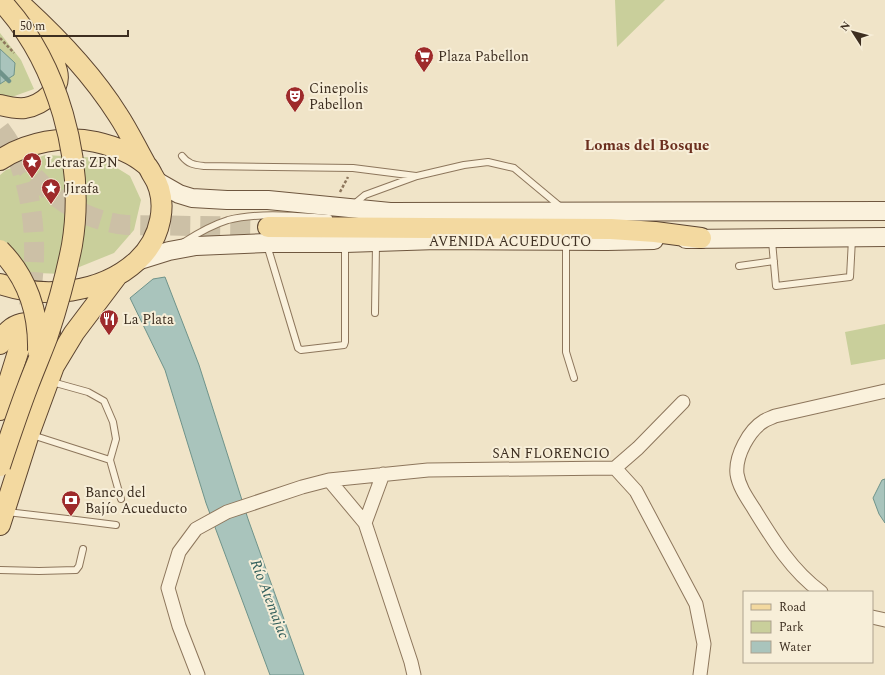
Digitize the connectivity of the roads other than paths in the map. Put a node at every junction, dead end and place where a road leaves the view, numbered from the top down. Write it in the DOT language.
graph roads {
  1 [pos="0,0"];
  2 [pos="11,0"];
  3 [pos="16,0"];
  4 [pos="0,106"];
  5 [pos="182,156"];
  6 [pos="0,160"];
  7 [pos="146,165"];
  8 [pos="417,176"];
  9 [pos="158,182"];
  10 [pos="350,208"];
  11 [pos="566,211"];
  12 [pos="885,211"];
  13 [pos="331,212"];
  14 [pos="267,235"];
  15 [pos="772,237"];
  16 [pos="852,237"];
  17 [pos="885,237"];
  18 [pos="701,238"];
  19 [pos="566,241"];
  20 [pos="376,242"];
  21 [pos="345,243"];
  22 [pos="0,250"];
  23 [pos="169,251"];
  24 [pos="137,261"];
  25 [pos="774,261"];
  26 [pos="738,266"];
  27 [pos="118,275"];
  28 [pos="0,284"];
  29 [pos="375,313"];
  30 [pos="0,317"];
  31 [pos="23,336"];
  32 [pos="0,340"];
  33 [pos="0,344"];
  34 [pos="47,369"];
  35 [pos="574,378"];
  36 [pos="885,391"];
  37 [pos="683,402"];
  38 [pos="0,410"];
  39 [pos="29,434"];
  40 [pos="110,460"];
  41 [pos="0,466"];
  42 [pos="615,468"];
  43 [pos="383,474"];
  44 [pos="329,480"];
  45 [pos="121,498"];
  46 [pos="2,519"];
  47 [pos="365,523"];
  48 [pos="116,525"];
  49 [pos="82,549"];
  50 [pos="0,570"];
  51 [pos="820,591"];
  52 [pos="873,617"];
  53 [pos="885,620"];
  54 [pos="198,675"];
  55 [pos="414,675"];
  56 [pos="700,675"];
  1 -- 34 [label="main road, bridge"];
  2 -- 4 [label="main road"];
  3 -- 7 [label="main road"];
  5 -- 8 [label="lane"];
  6 -- 7 [label="main road"];
  7 -- 9 [label="main road"];
  8 -- 10 [label="lane"];
  8 -- 11 [label="lane"];
  9 -- 13 [label="main road"];
  9 -- 24 [label="main road"];
  10 -- 11 [label="main road"];
  10 -- 13 [label="main road"];
  11 -- 12 [label="main road"];
  13 -- 23 [label="lane"];
  14 -- 18 [label="main road"];
  14 -- 21 [label="main road, AVENIDA ACUEDUCTO"];
  14 -- 21 [label="lane"];
  14 -- 23 [label="main road, AVENIDA ACUEDUCTO"];
  15 -- 16 [label="main road, AVENIDA ACUEDUCTO"];
  15 -- 18 [label="main road, AVENIDA ACUEDUCTO"];
  15 -- 25 [label="lane"];
  16 -- 17 [label="main road, AVENIDA ACUEDUCTO"];
  16 -- 25 [label="lane"];
  18 -- 19 [label="main road, AVENIDA ACUEDUCTO"];
  19 -- 20 [label="main road, AVENIDA ACUEDUCTO"];
  19 -- 35 [label="lane"];
  20 -- 21 [label="main road, AVENIDA ACUEDUCTO"];
  20 -- 29 [label="lane"];
  22 -- 34 [label="main road, bridge"];
  23 -- 24 [label="main road, AVENIDA ACUEDUCTO"];
  24 -- 27 [label="main road"];
  25 -- 26 [label="lane"];
  27 -- 28 [label="main road"];
  27 -- 34 [label="main road"];
  30 -- 32 [label="main road"];
  31 -- 38 [label="main road"];
  33 -- 34 [label="main road"];
  34 -- 39 [label="main road"];
  34 -- 40 [label="lane"];
  34 -- 41 [label="main road, bridge"];
  36 -- 51 [label="street"];
  37 -- 42 [label="street"];
  39 -- 40 [label="lane"];
  39 -- 46 [label="main road"];
  40 -- 45 [label="lane"];
  42 -- 43 [label="street, SAN FLORENCIO"];
  42 -- 56 [label="street, SAN FLORENCIO"];
  43 -- 44 [label="street, SAN FLORENCIO"];
  43 -- 47 [label="street"];
  44 -- 47 [label="street"];
  44 -- 54 [label="street, SAN FLORENCIO"];
  46 -- 48 [label="lane"];
  47 -- 55 [label="street"];
  49 -- 50 [label="lane"];
  52 -- 53 [label="street"];
}
